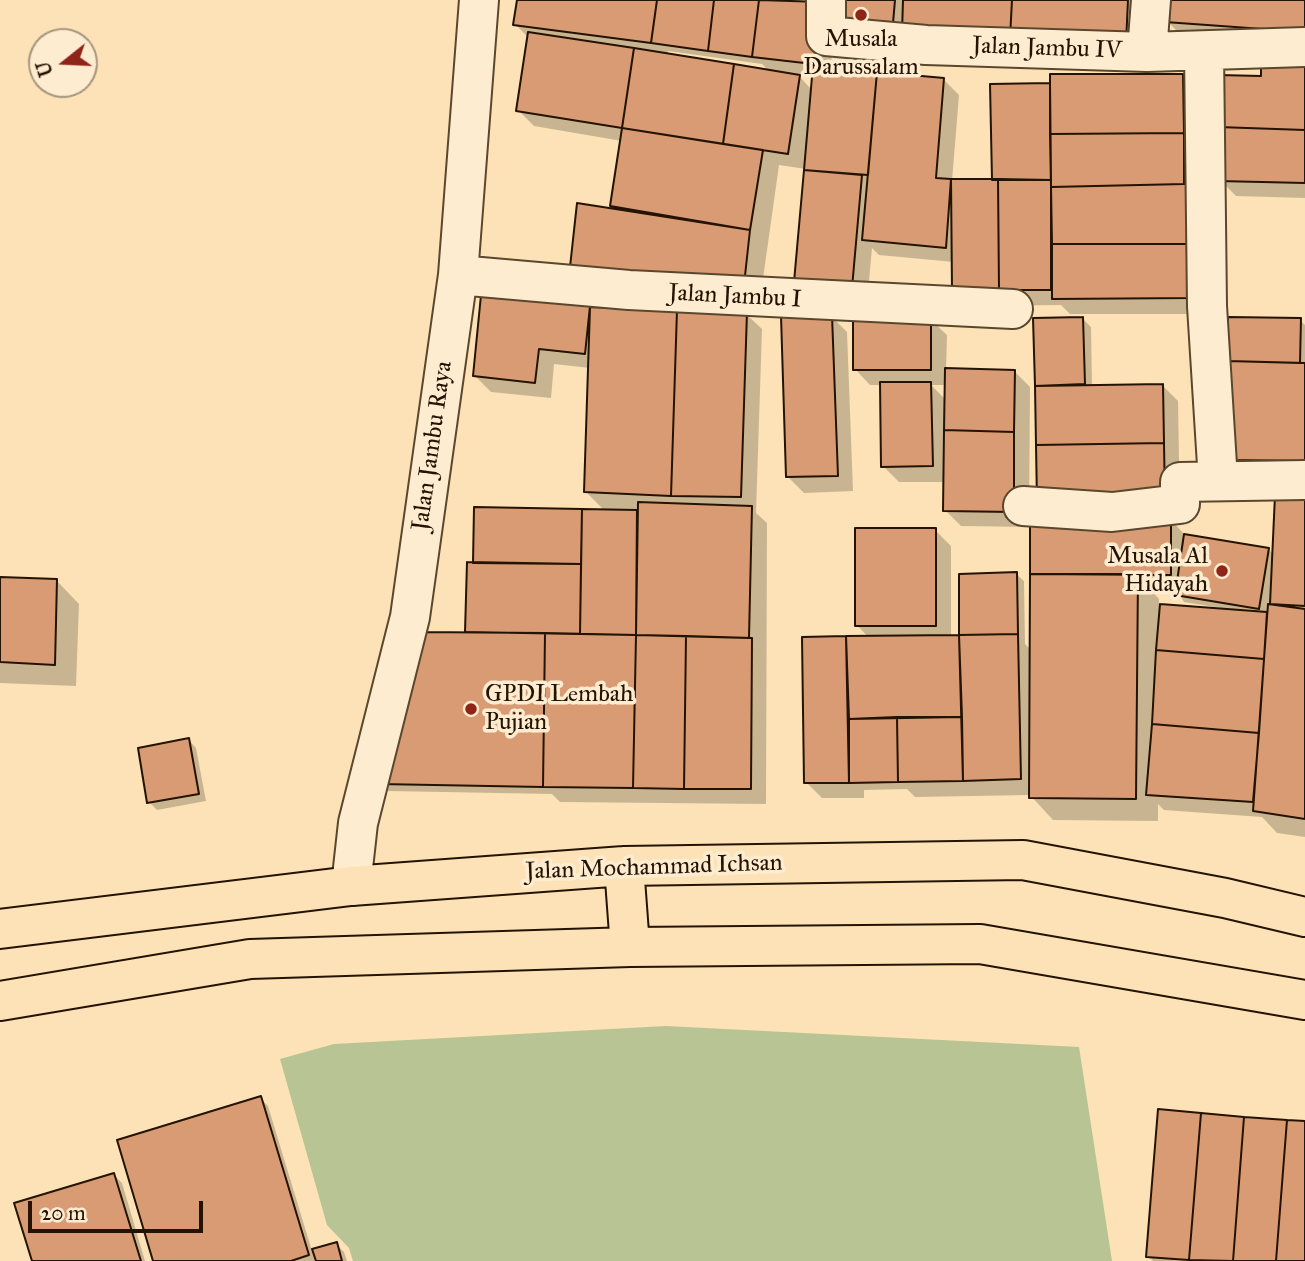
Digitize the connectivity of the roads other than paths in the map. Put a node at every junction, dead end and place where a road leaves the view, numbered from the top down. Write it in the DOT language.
graph roads {
  1 [pos="479,0"];
  2 [pos="826,0"];
  3 [pos="1150,0"];
  4 [pos="1305,47"];
  5 [pos="1204,51"];
  6 [pos="1147,52"];
  7 [pos="458,275"];
  8 [pos="1013,309"];
  9 [pos="1305,480"];
  10 [pos="1218,481"];
  11 [pos="1023,506"];
  12 [pos="624,866"];
  13 [pos="351,886"];
  14 [pos="1305,917"];
  15 [pos="0,929"];
  16 [pos="630,947"];
  17 [pos="1305,1000"];
  18 [pos="0,1001"];
  1 -- 7 [label="street, Jalan Jambu Raya"];
  2 -- 6 [label="street, Jalan Jambu IV"];
  3 -- 6 [label="street"];
  4 -- 5 [label="street, Jalan Jambu IV"];
  5 -- 6 [label="street, Jalan Jambu IV"];
  5 -- 10 [label="street"];
  7 -- 8 [label="street, Jalan Jambu I"];
  7 -- 13 [label="street, Jalan Jambu Raya"];
  9 -- 10 [label="street"];
  10 -- 11 [label="street"];
  12 -- 13 [label="main road, Jalan Mochammad Ichsan"];
  12 -- 14 [label="main road, Jalan Mochammad Ichsan"];
  12 -- 16 [label="main road"];
  13 -- 15 [label="main road, Jalan Mochammad Ichsan"];
  16 -- 17 [label="main road"];
  16 -- 18 [label="main road"];
}
